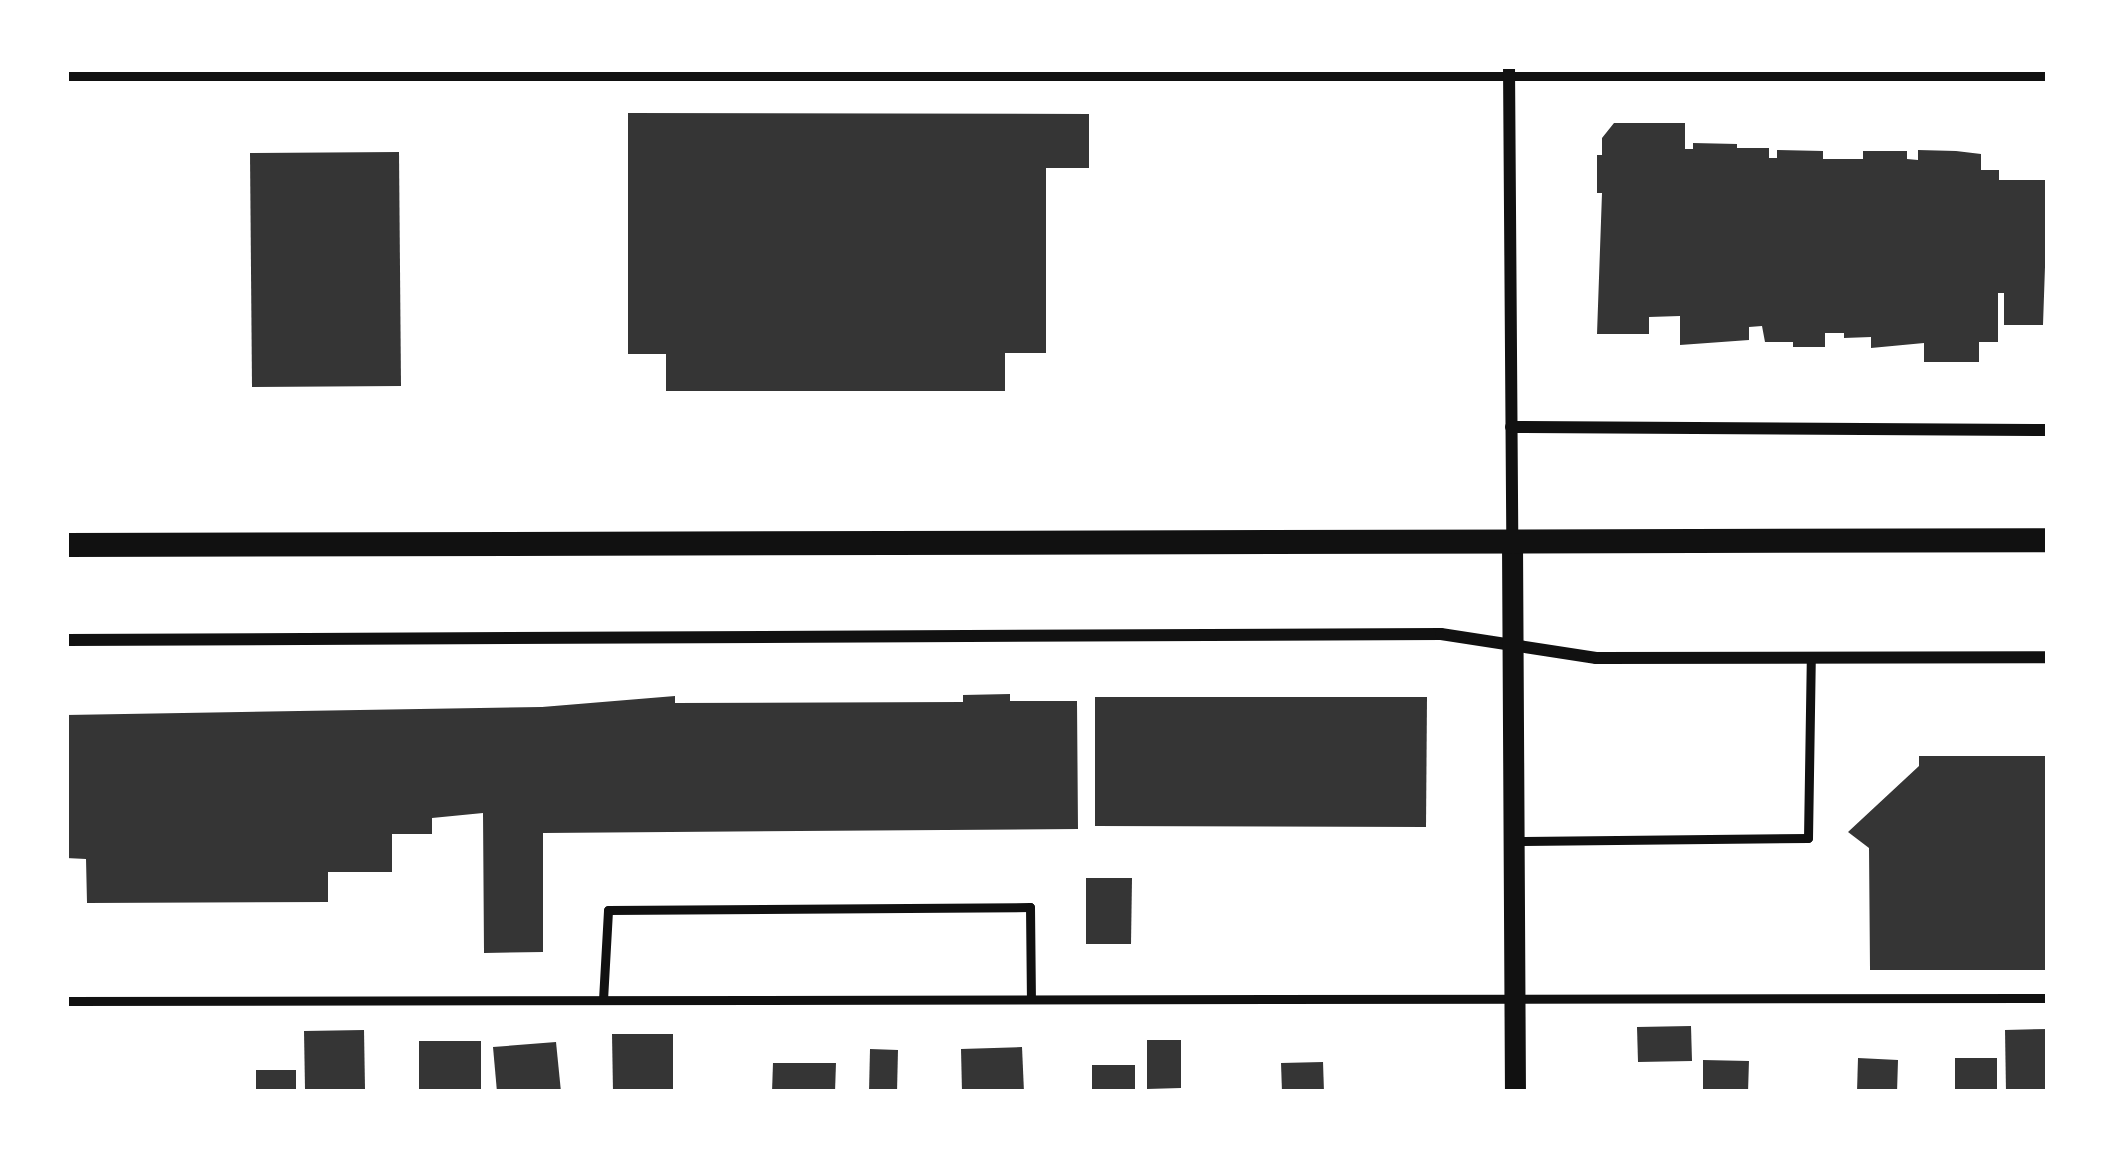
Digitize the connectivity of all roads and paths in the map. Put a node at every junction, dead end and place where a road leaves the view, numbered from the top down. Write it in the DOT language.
graph roads {
  1 [pos="190,71"];
  2 [pos="434,71"];
  3 [pos="662,71"];
  4 [pos="1508,71"];
  5 [pos="66,76"];
  6 [pos="2048,76"];
  7 [pos="1511,428"];
  8 [pos="2048,430"];
  9 [pos="2048,540"];
  10 [pos="1512,542"];
  11 [pos="66,545"];
  12 [pos="66,640"];
  13 [pos="1514,646"];
  14 [pos="1811,657"];
  15 [pos="2048,657"];
  16 [pos="1514,841"];
  17 [pos="1515,998"];
  18 [pos="2048,998"];
  19 [pos="1031,999"];
  20 [pos="603,1000"];
  21 [pos="66,1001"];
  22 [pos="1515,1092"];
  1 -- 2 [label="lane"];
  1 -- 5 [label="lane"];
  2 -- 3 [label="lane"];
  3 -- 4 [label="lane"];
  4 -- 6 [label="lane"];
  4 -- 7 [label="street"];
  7 -- 8 [label="street"];
  7 -- 10 [label="street"];
  9 -- 10 [label="main road"];
  10 -- 11 [label="main road"];
  10 -- 13 [label="street"];
  12 -- 13 [label="street"];
  13 -- 14 [label="street"];
  13 -- 16 [label="street"];
  14 -- 15 [label="street"];
  14 -- 16 [label="lane"];
  16 -- 17 [label="street"];
  17 -- 18 [label="lane"];
  17 -- 19 [label="lane"];
  17 -- 22 [label="street"];
  19 -- 20 [label="lane"];
  19 -- 20 [label="lane"];
  20 -- 21 [label="lane"];
}
